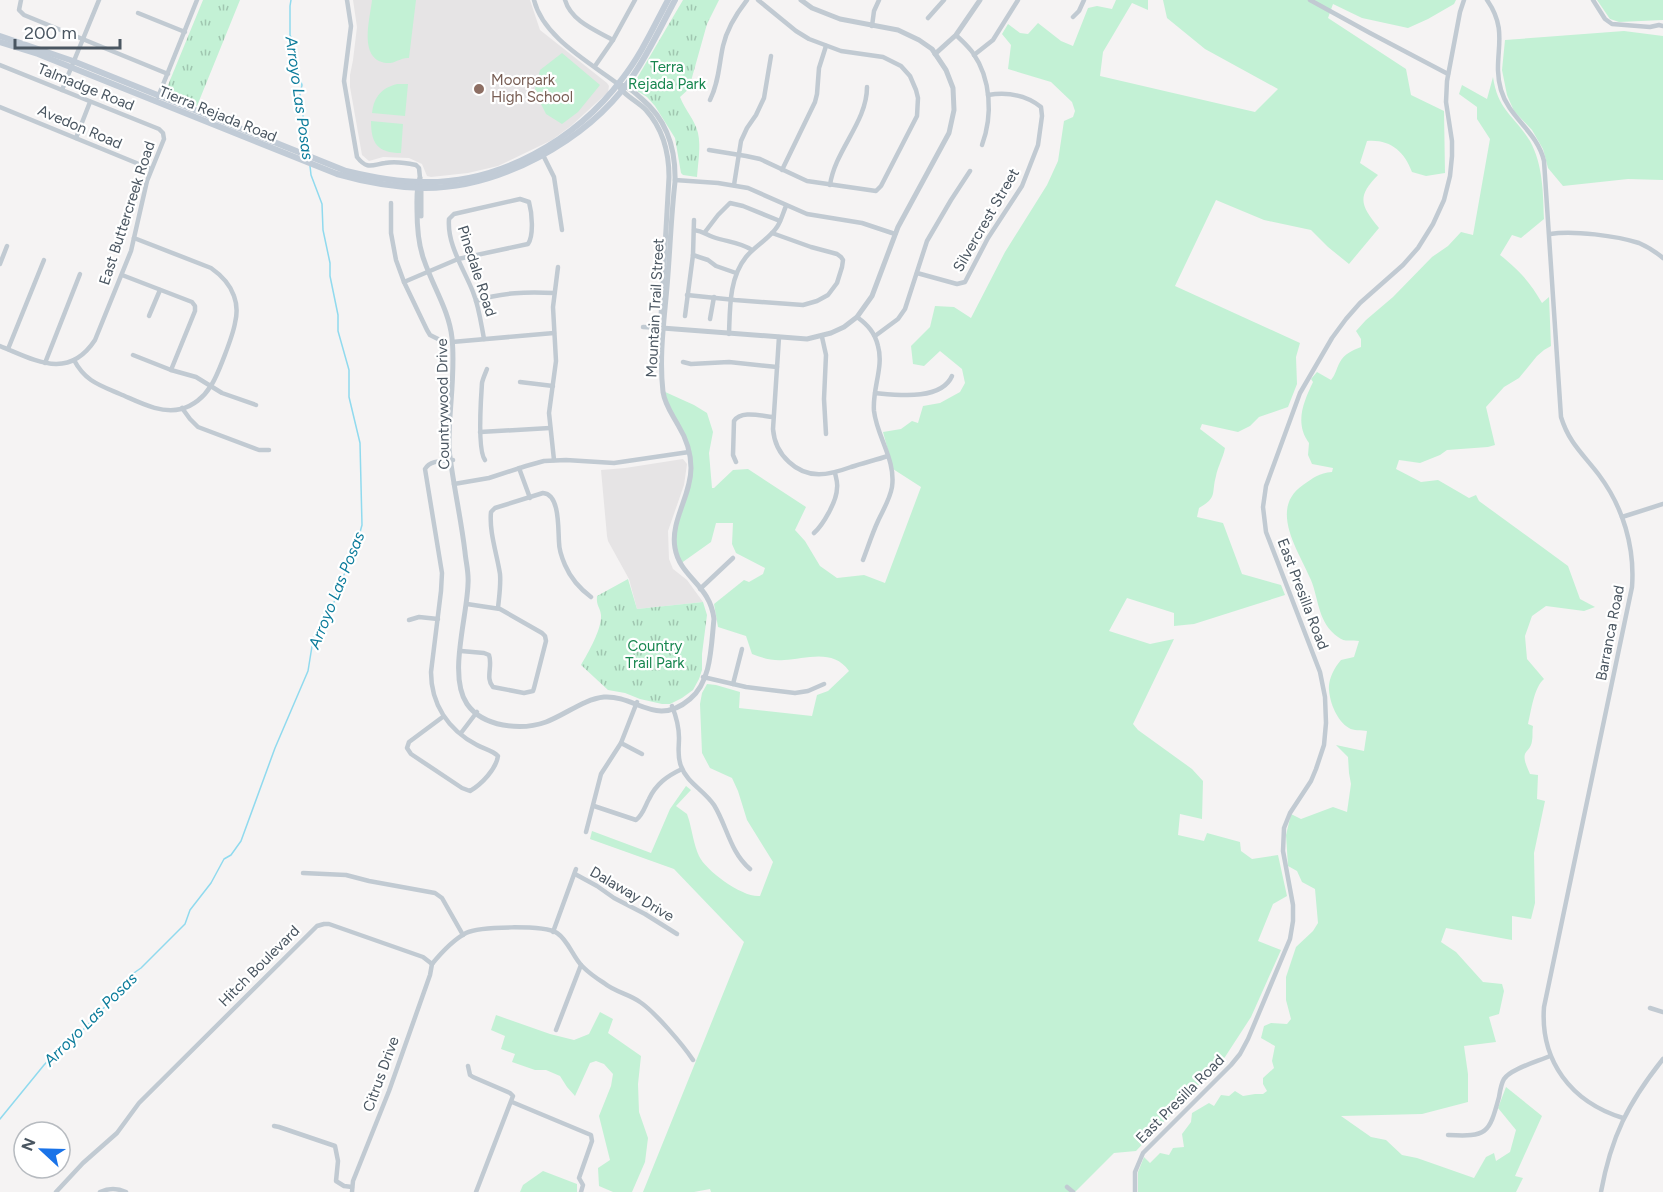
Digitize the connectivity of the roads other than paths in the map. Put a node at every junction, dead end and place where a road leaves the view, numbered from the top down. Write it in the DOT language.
graph roads {
  1 [pos="21,0"];
  2 [pos="99,0"];
  3 [pos="197,0"];
  4 [pos="347,0"];
  5 [pos="534,0"];
  6 [pos="565,0"];
  7 [pos="668,0"];
  8 [pos="675,0"];
  9 [pos="747,0"];
  10 [pos="758,0"];
  11 [pos="801,0"];
  12 [pos="879,0"];
  13 [pos="944,0"];
  14 [pos="980,0"];
  15 [pos="1018,0"];
  16 [pos="1084,0"];
  17 [pos="1310,0"];
  18 [pos="1464,0"];
  19 [pos="1487,0"];
  20 [pos="1593,0"];
  21 [pos="632,1"];
  22 [pos="138,13"];
  23 [pos="1073,17"];
  24 [pos="928,18"];
  25 [pos="872,26"];
  26 [pos="1663,26"];
  27 [pos="185,32"];
  28 [pos="956,35"];
  29 [pos="0,36"];
  30 [pos="82,39"];
  31 [pos="613,40"];
  32 [pos="0,42"];
  33 [pos="826,46"];
  34 [pos="935,54"];
  35 [pos="974,55"];
  36 [pos="771,56"];
  37 [pos="72,64"];
  38 [pos="0,65"];
  39 [pos="595,66"];
  40 [pos="168,74"];
  41 [pos="1448,74"];
  42 [pos="622,87"];
  43 [pos="867,87"];
  44 [pos="62,90"];
  45 [pos="988,95"];
  46 [pos="157,99"];
  47 [pos="710,100"];
  48 [pos="90,102"];
  49 [pos="0,107"];
  50 [pos="163,133"];
  51 [pos="76,138"];
  52 [pos="982,145"];
  53 [pos="709,150"];
  54 [pos="542,153"];
  55 [pos="739,155"];
  56 [pos="151,169"];
  57 [pos="782,170"];
  58 [pos="970,171"];
  59 [pos="675,180"];
  60 [pos="420,183"];
  61 [pos="734,184"];
  62 [pos="830,185"];
  63 [pos="391,203"];
  64 [pos="786,206"];
  65 [pos="694,220"];
  66 [pos="780,221"];
  67 [pos="562,230"];
  68 [pos="694,230"];
  69 [pos="705,232"];
  70 [pos="772,233"];
  71 [pos="895,234"];
  72 [pos="1550,234"];
  73 [pos="134,238"];
  74 [pos="7,246"];
  75 [pos="752,250"];
  76 [pos="693,255"];
  77 [pos="1663,258"];
  78 [pos="458,259"];
  79 [pos="44,260"];
  80 [pos="0,264"];
  81 [pos="558,267"];
  82 [pos="430,272"];
  83 [pos="736,273"];
  84 [pos="917,273"];
  85 [pos="80,274"];
  86 [pos="122,275"];
  87 [pos="404,282"];
  88 [pos="160,290"];
  89 [pos="554,293"];
  90 [pos="687,295"];
  91 [pos="714,297"];
  92 [pos="731,299"];
  93 [pos="476,301"];
  94 [pos="149,316"];
  95 [pos="685,316"];
  96 [pos="857,317"];
  97 [pos="710,319"];
  98 [pos="643,327"];
  99 [pos="662,328"];
  100 [pos="554,333"];
  101 [pos="729,334"];
  102 [pos="822,336"];
  103 [pos="875,336"];
  104 [pos="779,337"];
  105 [pos="438,339"];
  106 [pos="484,339"];
  107 [pos="454,342"];
  108 [pos="0,346"];
  109 [pos="8,349"];
  110 [pos="133,355"];
  111 [pos="74,360"];
  112 [pos="683,362"];
  113 [pos="45,363"];
  114 [pos="777,367"];
  115 [pos="487,369"];
  116 [pos="171,370"];
  117 [pos="952,376"];
  118 [pos="520,382"];
  119 [pos="212,385"];
  120 [pos="553,386"];
  121 [pos="875,393"];
  122 [pos="256,405"];
  123 [pos="182,408"];
  124 [pos="773,417"];
  125 [pos="550,428"];
  126 [pos="480,432"];
  127 [pos="826,434"];
  128 [pos="269,450"];
  129 [pos="688,452"];
  130 [pos="888,456"];
  131 [pos="452,460"];
  132 [pos="485,460"];
  133 [pos="554,460"];
  134 [pos="736,462"];
  135 [pos="519,468"];
  136 [pos="835,473"];
  137 [pos="456,484"];
  138 [pos="530,498"];
  139 [pos="1663,504"];
  140 [pos="1622,518"];
  141 [pos="814,533"];
  142 [pos="733,558"];
  143 [pos="863,560"];
  144 [pos="700,589"];
  145 [pos="591,597"];
  146 [pos="468,604"];
  147 [pos="498,608"];
  148 [pos="409,620"];
  149 [pos="438,620"];
  150 [pos="742,649"];
  151 [pos="462,651"];
  152 [pos="704,678"];
  153 [pos="733,684"];
  154 [pos="824,684"];
  155 [pos="636,703"];
  156 [pos="673,707"];
  157 [pos="477,713"];
  158 [pos="444,716"];
  159 [pos="461,734"];
  160 [pos="621,743"];
  161 [pos="642,754"];
  162 [pos="682,769"];
  163 [pos="594,806"];
  164 [pos="586,832"];
  165 [pos="750,869"];
  166 [pos="303,873"];
  167 [pos="553,932"];
  168 [pos="677,934"];
  169 [pos="463,935"];
  170 [pos="432,964"];
  171 [pos="581,966"];
  172 [pos="1650,1008"];
  173 [pos="1663,1012"];
  174 [pos="556,1030"];
  175 [pos="1550,1056"];
  176 [pos="1663,1059"];
  177 [pos="693,1060"];
  178 [pos="468,1066"];
  179 [pos="512,1101"];
  180 [pos="1623,1118"];
  181 [pos="274,1126"];
  182 [pos="1448,1135"];
  183 [pos="1067,1187"];
  184 [pos="352,1190"];
  185 [pos="56,1192"];
  186 [pos="100,1192"];
  187 [pos="126,1192"];
  188 [pos="476,1192"];
  189 [pos="581,1192"];
  190 [pos="1073,1192"];
  191 [pos="1135,1192"];
  192 [pos="1601,1192"];
  1 -- 30 [label="street"];
  2 -- 30 [label="street"];
  3 -- 27 [label="street"];
  4 -- 60 [label="street"];
  5 -- 39 [label="street, Mountain Trail Street"];
  6 -- 31 [label="street"];
  7 -- 42 [label="main road, Tierra Rejada Road"];
  8 -- 42 [label="main road, Tierra Rejada Road"];
  9 -- 47 [label="street"];
  10 -- 33 [label="street"];
  11 -- 25 [label="street"];
  12 -- 25 [label="street"];
  13 -- 24 [label="street"];
  14 -- 28 [label="street"];
  15 -- 35 [label="street"];
  16 -- 23 [label="street"];
  17 -- 41 [label="street"];
  18 -- 41 [label="street, East Presilla Road"];
  19 -- 72 [label="street, Barranca Road"];
  20 -- 26 [label="street"];
  21 -- 31 [label="street"];
  22 -- 27 [label="street"];
  25 -- 34 [label="street"];
  27 -- 40 [label="street"];
  28 -- 34 [label="street"];
  28 -- 35 [label="street"];
  29 -- 37 [label="main road, Tierra Rejada Road"];
  30 -- 37 [label="street"];
  30 -- 40 [label="street"];
  31 -- 39 [label="street"];
  32 -- 37 [label="main road, Tierra Rejada Road"];
  33 -- 57 [label="street"];
  33 -- 62 [label="street"];
  34 -- 71 [label="street"];
  35 -- 45 [label="street"];
  36 -- 55 [label="street"];
  37 -- 44 [label="street"];
  37 -- 46 [label="main road, Tierra Rejada Road"];
  38 -- 44 [label="street, Talmadge Road"];
  39 -- 42 [label="street, Mountain Trail Street"];
  40 -- 46 [label="street"];
  41 -- 191 [label="street, East Presilla Road"];
  42 -- 54 [label="main road, Tierra Rejada Road"];
  42 -- 59 [label="street, Mountain Trail Street"];
  42 -- 99 [label="street, Mountain Trail Street"];
  43 -- 62 [label="street"];
  44 -- 48 [label="street, Talmadge Road"];
  45 -- 52 [label="street"];
  45 -- 84 [label="street, Silvercrest Street"];
  46 -- 60 [label="main road, Tierra Rejada Road"];
  48 -- 50 [label="street, Talmadge Road"];
  48 -- 51 [label="street"];
  49 -- 51 [label="street, Avedon Road"];
  50 -- 56 [label="street, East Buttercreek Road"];
  51 -- 56 [label="street, Avedon Road"];
  53 -- 55 [label="street"];
  54 -- 60 [label="main road, Tierra Rejada Road"];
  54 -- 67 [label="street"];
  55 -- 57 [label="street"];
  55 -- 61 [label="street"];
  56 -- 73 [label="street, East Buttercreek Road"];
  57 -- 62 [label="street"];
  58 -- 84 [label="street"];
  59 -- 61 [label="street"];
  59 -- 99 [label="street, Mountain Trail Street"];
  60 -- 82 [label="street, Countrywood Drive"];
  61 -- 64 [label="street"];
  63 -- 87 [label="street"];
  64 -- 66 [label="street"];
  64 -- 71 [label="street"];
  65 -- 68 [label="street"];
  66 -- 69 [label="street"];
  66 -- 70 [label="street"];
  68 -- 69 [label="street"];
  68 -- 76 [label="street"];
  69 -- 75 [label="street"];
  70 -- 75 [label="street"];
  70 -- 92 [label="street"];
  71 -- 96 [label="street"];
  72 -- 77 [label="street"];
  72 -- 140 [label="street, Barranca Road"];
  73 -- 86 [label="street, East Buttercreek Road"];
  73 -- 119 [label="street"];
  74 -- 80 [label="street"];
  75 -- 83 [label="street"];
  76 -- 83 [label="street"];
  76 -- 90 [label="street"];
  78 -- 78 [label="street, Pinedale Road"];
  78 -- 82 [label="street"];
  78 -- 93 [label="street, Pinedale Road"];
  79 -- 109 [label="street"];
  81 -- 89 [label="street"];
  82 -- 87 [label="street"];
  82 -- 107 [label="street, Countrywood Drive"];
  83 -- 92 [label="street"];
  84 -- 103 [label="street"];
  85 -- 113 [label="street"];
  86 -- 88 [label="street"];
  86 -- 111 [label="street, East Buttercreek Road"];
  87 -- 105 [label="street"];
  88 -- 94 [label="street"];
  88 -- 116 [label="street"];
  89 -- 93 [label="street"];
  89 -- 100 [label="street"];
  90 -- 91 [label="street"];
  90 -- 95 [label="street"];
  91 -- 92 [label="street"];
  91 -- 97 [label="street"];
  92 -- 101 [label="street"];
  93 -- 106 [label="street, Pinedale Road"];
  96 -- 102 [label="street"];
  96 -- 103 [label="street"];
  98 -- 99 [label="street"];
  99 -- 101 [label="street"];
  99 -- 129 [label="street, Mountain Trail Street"];
  100 -- 106 [label="street"];
  100 -- 120 [label="street"];
  101 -- 104 [label="street"];
  102 -- 104 [label="street"];
  102 -- 127 [label="street"];
  103 -- 121 [label="street"];
  104 -- 114 [label="street"];
  106 -- 107 [label="street"];
  107 -- 131 [label="street, Countrywood Drive"];
  108 -- 109 [label="street"];
  109 -- 113 [label="street"];
  110 -- 116 [label="street"];
  111 -- 113 [label="street"];
  111 -- 123 [label="street"];
  112 -- 114 [label="street"];
  114 -- 124 [label="street"];
  115 -- 126 [label="street"];
  116 -- 119 [label="street"];
  117 -- 121 [label="street"];
  118 -- 120 [label="street"];
  119 -- 122 [label="street"];
  119 -- 123 [label="street"];
  120 -- 125 [label="street"];
  121 -- 130 [label="street"];
  123 -- 128 [label="street"];
  124 -- 134 [label="street"];
  124 -- 136 [label="street"];
  125 -- 126 [label="street"];
  125 -- 133 [label="street"];
  126 -- 132 [label="street"];
  129 -- 133 [label="street"];
  129 -- 144 [label="street, Mountain Trail Street"];
  130 -- 136 [label="street"];
  130 -- 143 [label="street"];
  131 -- 137 [label="street, Countrywood Drive"];
  131 -- 149 [label="street"];
  133 -- 135 [label="street"];
  135 -- 137 [label="street"];
  135 -- 138 [label="street"];
  136 -- 141 [label="street"];
  137 -- 146 [label="street, Countrywood Drive"];
  138 -- 145 [label="street"];
  138 -- 147 [label="street"];
  139 -- 140 [label="street"];
  140 -- 175 [label="street, Barranca Road"];
  142 -- 144 [label="street"];
  144 -- 152 [label="street, Mountain Trail Street"];
  146 -- 147 [label="street"];
  146 -- 151 [label="street, Countrywood Drive"];
  147 -- 151 [label="street"];
  148 -- 149 [label="street"];
  149 -- 158 [label="street"];
  150 -- 153 [label="street"];
  151 -- 157 [label="street, Countrywood Drive"];
  152 -- 153 [label="street"];
  152 -- 156 [label="street, Mountain Trail Street"];
  153 -- 154 [label="street"];
  155 -- 156 [label="street"];
  155 -- 157 [label="street"];
  155 -- 160 [label="street"];
  156 -- 162 [label="street"];
  157 -- 159 [label="street"];
  158 -- 159 [label="street"];
  158 -- 159 [label="street"];
  160 -- 161 [label="street"];
  160 -- 163 [label="street"];
  162 -- 163 [label="street"];
  162 -- 165 [label="street"];
  163 -- 164 [label="street"];
  166 -- 169 [label="street"];
  167 -- 168 [label="street, Dalaway Drive"];
  167 -- 169 [label="street"];
  167 -- 171 [label="street"];
  169 -- 170 [label="street"];
  170 -- 184 [label="street, Citrus Drive"];
  170 -- 185 [label="street, Hitch Boulevard"];
  171 -- 174 [label="street"];
  171 -- 177 [label="street"];
  172 -- 173 [label="street"];
  175 -- 180 [label="street, Barranca Road"];
  175 -- 182 [label="street"];
  176 -- 180 [label="street"];
  178 -- 179 [label="street"];
  179 -- 188 [label="street"];
  179 -- 189 [label="street"];
  180 -- 192 [label="street"];
  181 -- 184 [label="street"];
  183 -- 190 [label="street"];
  186 -- 187 [label="street"];
}
